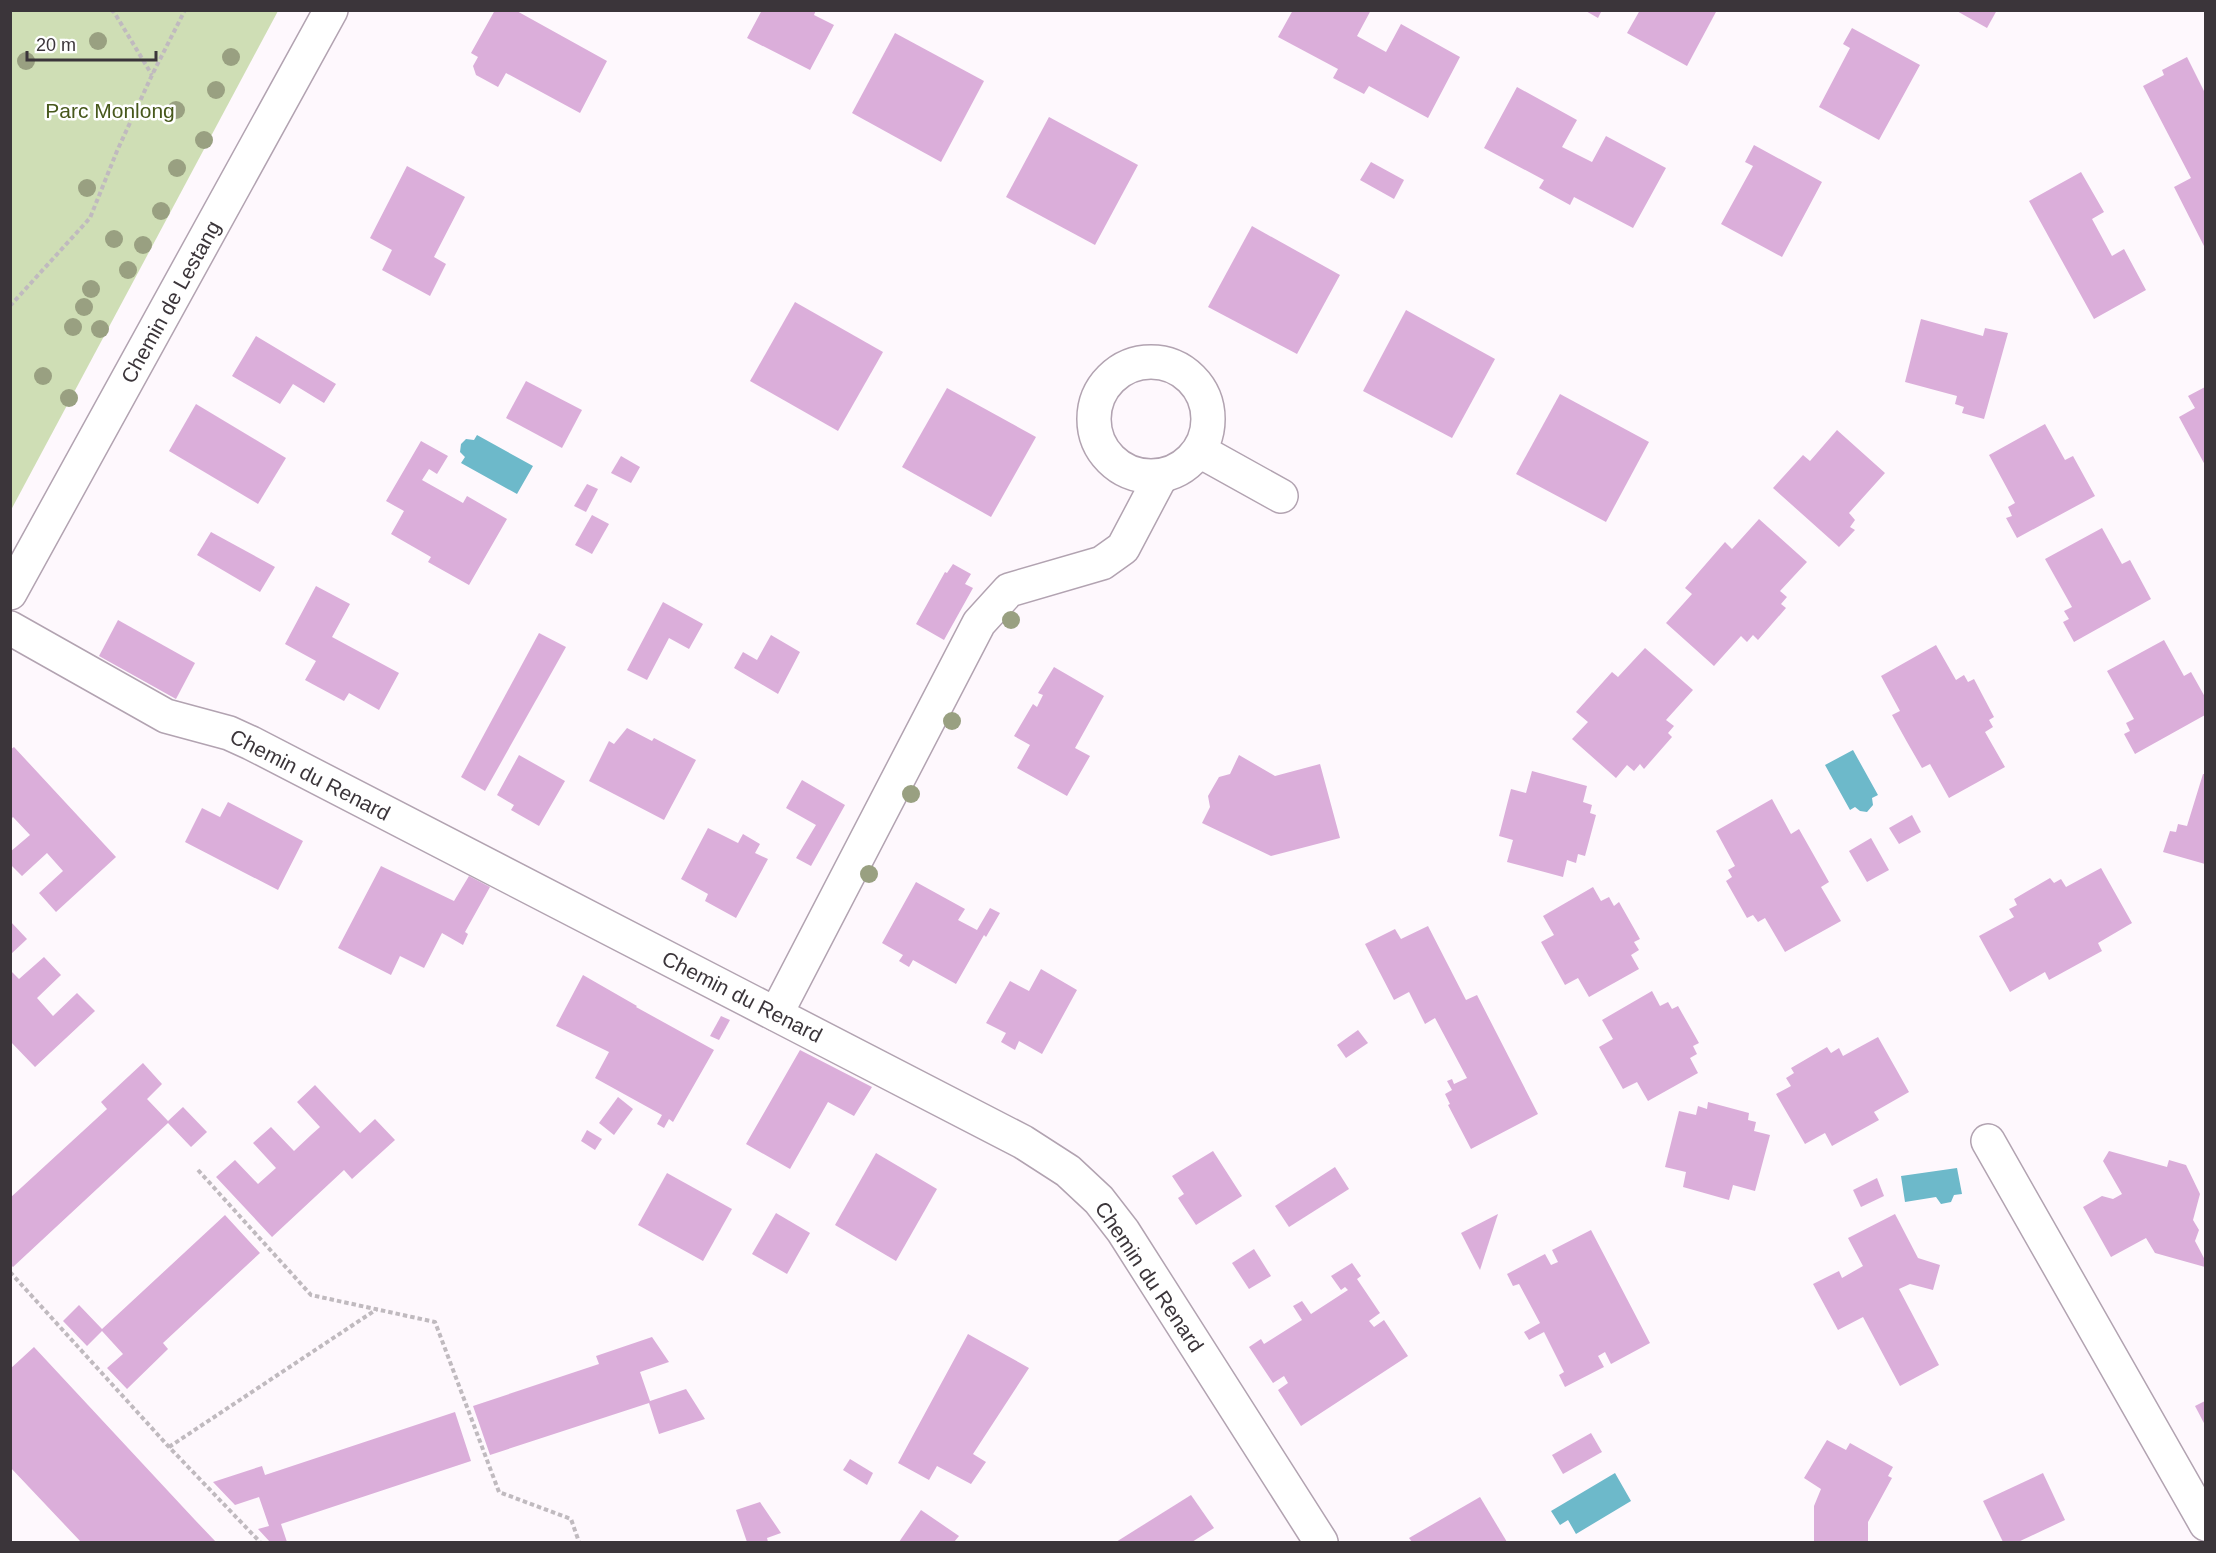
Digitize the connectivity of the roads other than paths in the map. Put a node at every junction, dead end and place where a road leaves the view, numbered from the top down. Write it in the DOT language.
graph roads {
  1 [pos="331,10"];
  2 [pos="1200,452"];
  3 [pos="1161,476"];
  4 [pos="1281,496"];
  5 [pos="10,593"];
  6 [pos="10,628"];
  7 [pos="776,1014"];
  8 [pos="1988,1141"];
  9 [pos="2205,1524"];
  10 [pos="1321,1542"];
  1 -- 5 [label="street, Chemin de Lestang"];
  2 -- 3 [label="street"];
  2 -- 3 [label="street"];
  2 -- 4 [label="street"];
  3 -- 7 [label="street"];
  6 -- 7 [label="street, Chemin du Renard"];
  7 -- 10 [label="street, Chemin du Renard"];
  8 -- 9 [label="street"];
}
